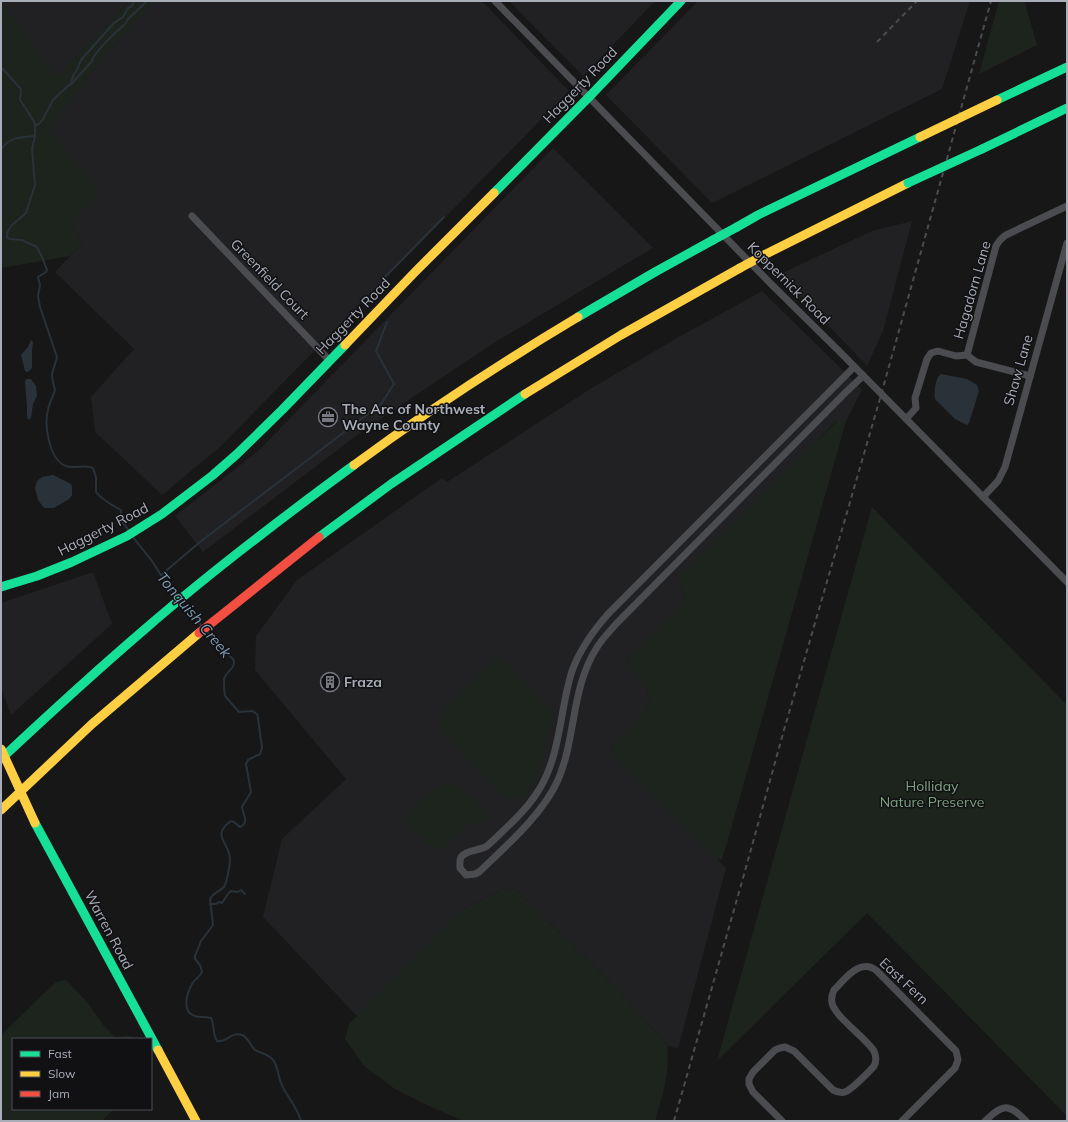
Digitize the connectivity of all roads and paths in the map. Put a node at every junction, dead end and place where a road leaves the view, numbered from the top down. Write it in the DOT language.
graph roads {
  1 [pos="495,1"];
  2 [pos="680,1"];
  3 [pos="1067,67"];
  4 [pos="589,97"];
  5 [pos="1067,108"];
  6 [pos="1067,206"];
  7 [pos="192,216"];
  8 [pos="1067,243"];
  9 [pos="967,355"];
  10 [pos="329,360"];
  11 [pos="854,367"];
  12 [pos="863,376"];
  13 [pos="1030,376"];
  14 [pos="906,419"];
  15 [pos="801,420"];
  16 [pos="810,429"];
  17 [pos="749,472"];
  18 [pos="758,481"];
  19 [pos="983,497"];
  20 [pos="693,528"];
  21 [pos="702,537"];
  22 [pos="1067,582"];
  23 [pos="1,587"];
  24 [pos="615,607"];
  25 [pos="624,616"];
  26 [pos="568,686"];
  27 [pos="580,689"];
  28 [pos="1,749"];
  29 [pos="1,759"];
  30 [pos="1,810"];
  31 [pos="492,842"];
  32 [pos="500,851"];
  33 [pos="151,1038"];
  34 [pos="152,1040"];
  35 [pos="196,1121"];
  36 [pos="782,1121"];
  37 [pos="902,1121"];
  38 [pos="985,1121"];
  39 [pos="1026,1121"];
  1 -- 4 [label="street, Koppernick Road"];
  2 -- 4 [label="main road, Haggerty Road"];
  3 -- 29 [label="main road, bridge"];
  4 -- 10 [label="main road, Haggerty Road"];
  4 -- 11 [label="street, Koppernick Road"];
  5 -- 30 [label="main road, bridge"];
  6 -- 9 [label="street, Hagadorn Lane"];
  7 -- 10 [label="street, Greenfield Court"];
  8 -- 13 [label="street, Shaw Lane"];
  9 -- 13 [label="street, Hagadorn Lane"];
  9 -- 14 [label="street"];
  10 -- 23 [label="main road, Haggerty Road"];
  11 -- 12 [label="street, Koppernick Road"];
  11 -- 15 [label="street"];
  12 -- 14 [label="street, Koppernick Road"];
  12 -- 16 [label="street"];
  13 -- 19 [label="street, Shaw Lane"];
  14 -- 19 [label="street, Koppernick Road"];
  15 -- 16 [label="street"];
  15 -- 17 [label="street"];
  16 -- 18 [label="street"];
  17 -- 18 [label="street"];
  17 -- 20 [label="street"];
  18 -- 21 [label="street"];
  19 -- 22 [label="street, Koppernick Road"];
  20 -- 21 [label="street"];
  20 -- 24 [label="street"];
  21 -- 25 [label="street"];
  24 -- 25 [label="street"];
  24 -- 26 [label="street"];
  25 -- 27 [label="street"];
  26 -- 27 [label="street"];
  26 -- 31 [label="street"];
  27 -- 32 [label="street"];
  28 -- 33 [label="main road, Warren Road, bridge"];
  31 -- 32 [label="street"];
  31 -- 32 [label="street"];
  34 -- 35 [label="main road, Warren Road, bridge"];
  36 -- 37 [label="street, East Fern"];
  38 -- 39 [label="street"];
}
